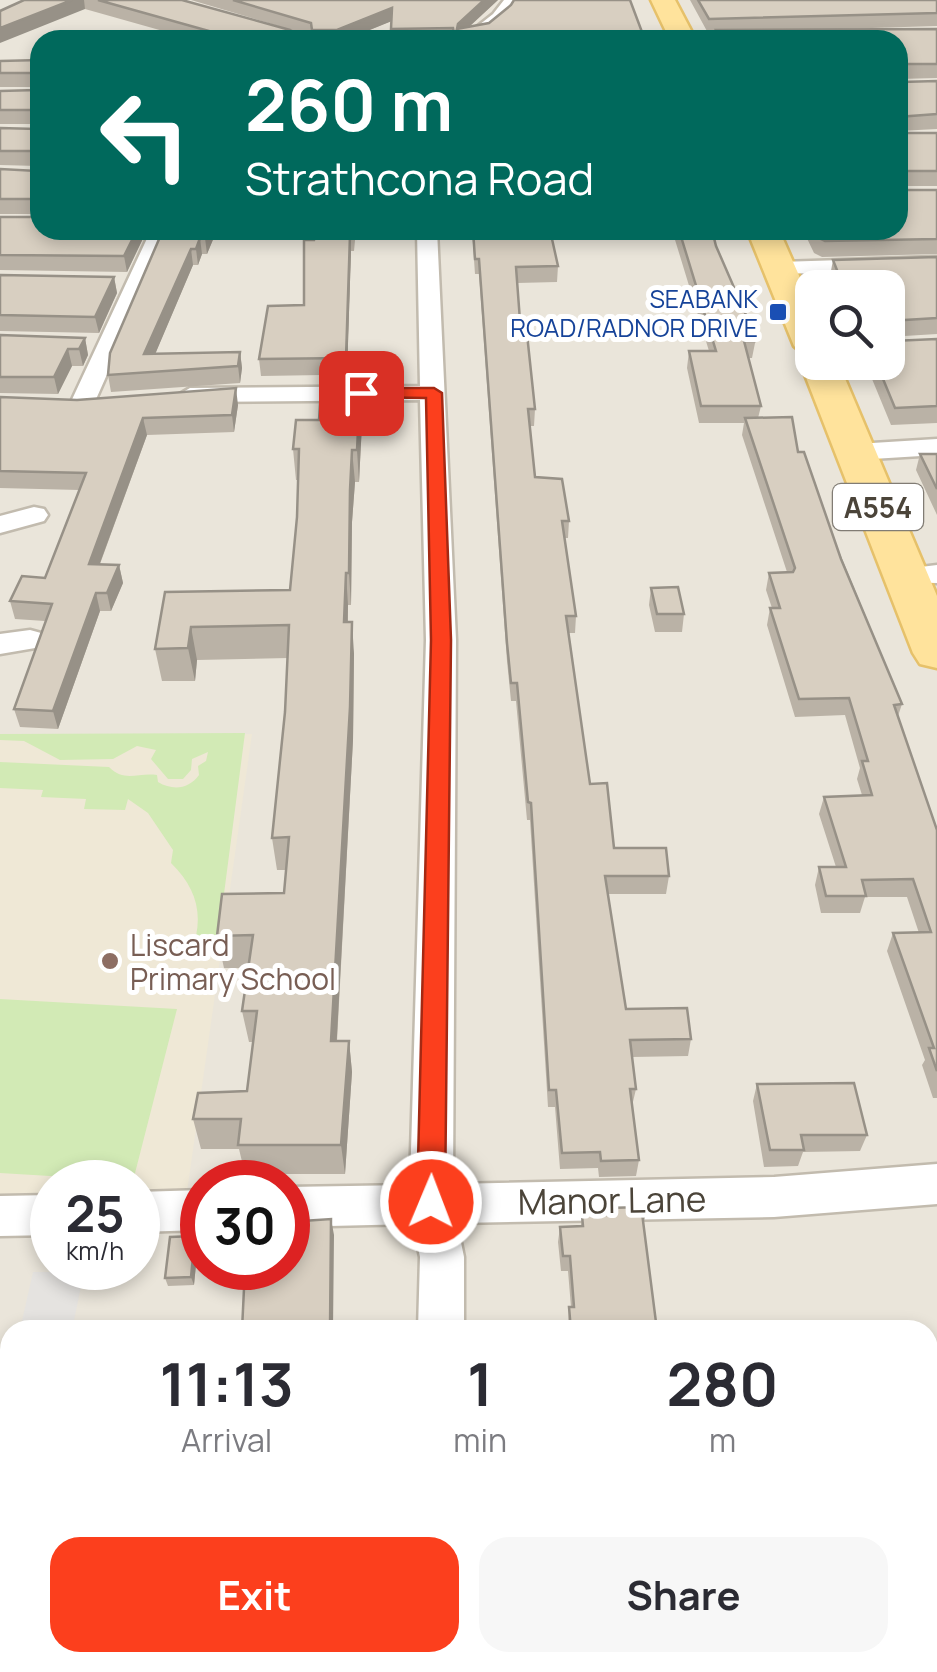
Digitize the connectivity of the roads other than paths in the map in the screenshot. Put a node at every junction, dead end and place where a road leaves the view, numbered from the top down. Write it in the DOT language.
graph roads {
  1 [pos="512,0"];
  2 [pos="663,0"];
  3 [pos="481,30"];
  4 [pos="678,30"];
  5 [pos="155,240"];
  6 [pos="427,240"];
  7 [pos="767,240"];
  8 [pos="937,263"];
  9 [pos="780,268"];
  10 [pos="795,305"];
  11 [pos="75,343"];
  12 [pos="112,344"];
  13 [pos="826,380"];
  14 [pos="434,393"];
  15 [pos="166,397"];
  16 [pos="115,402"];
  17 [pos="49,405"];
  18 [pos="82,406"];
  19 [pos="937,447"];
  20 [pos="856,452"];
  21 [pos="34,515"];
  22 [pos="0,525"];
  23 [pos="922,575"];
  24 [pos="937,652"];
  25 [pos="937,1184"];
  26 [pos="431,1202"];
  27 [pos="310,1206"];
  28 [pos="30,1215"];
  29 [pos="0,1216"];
  30 [pos="441,1320"];
  1 -- 3 [label="street"];
  2 -- 4 [label="main road"];
  5 -- 12 [label="street"];
  6 -- 14 [label="street"];
  7 -- 9 [label="main road"];
  8 -- 9 [label="street"];
  9 -- 10 [label="main road"];
  11 -- 12 [label="street"];
  12 -- 18 [label="street"];
  13 -- 20 [label="main road, A554"];
  14 -- 15 [label="street"];
  14 -- 26 [label="street"];
  16 -- 18 [label="street"];
  17 -- 18 [label="street"];
  19 -- 20 [label="street"];
  20 -- 23 [label="main road, A554"];
  21 -- 22 [label="street"];
  23 -- 24 [label="main road, A554"];
  25 -- 26 [label="street, Manor Lane"];
  26 -- 27 [label="street, Manor Lane"];
  26 -- 30 [label="street"];
  28 -- 29 [label="street"];
}
